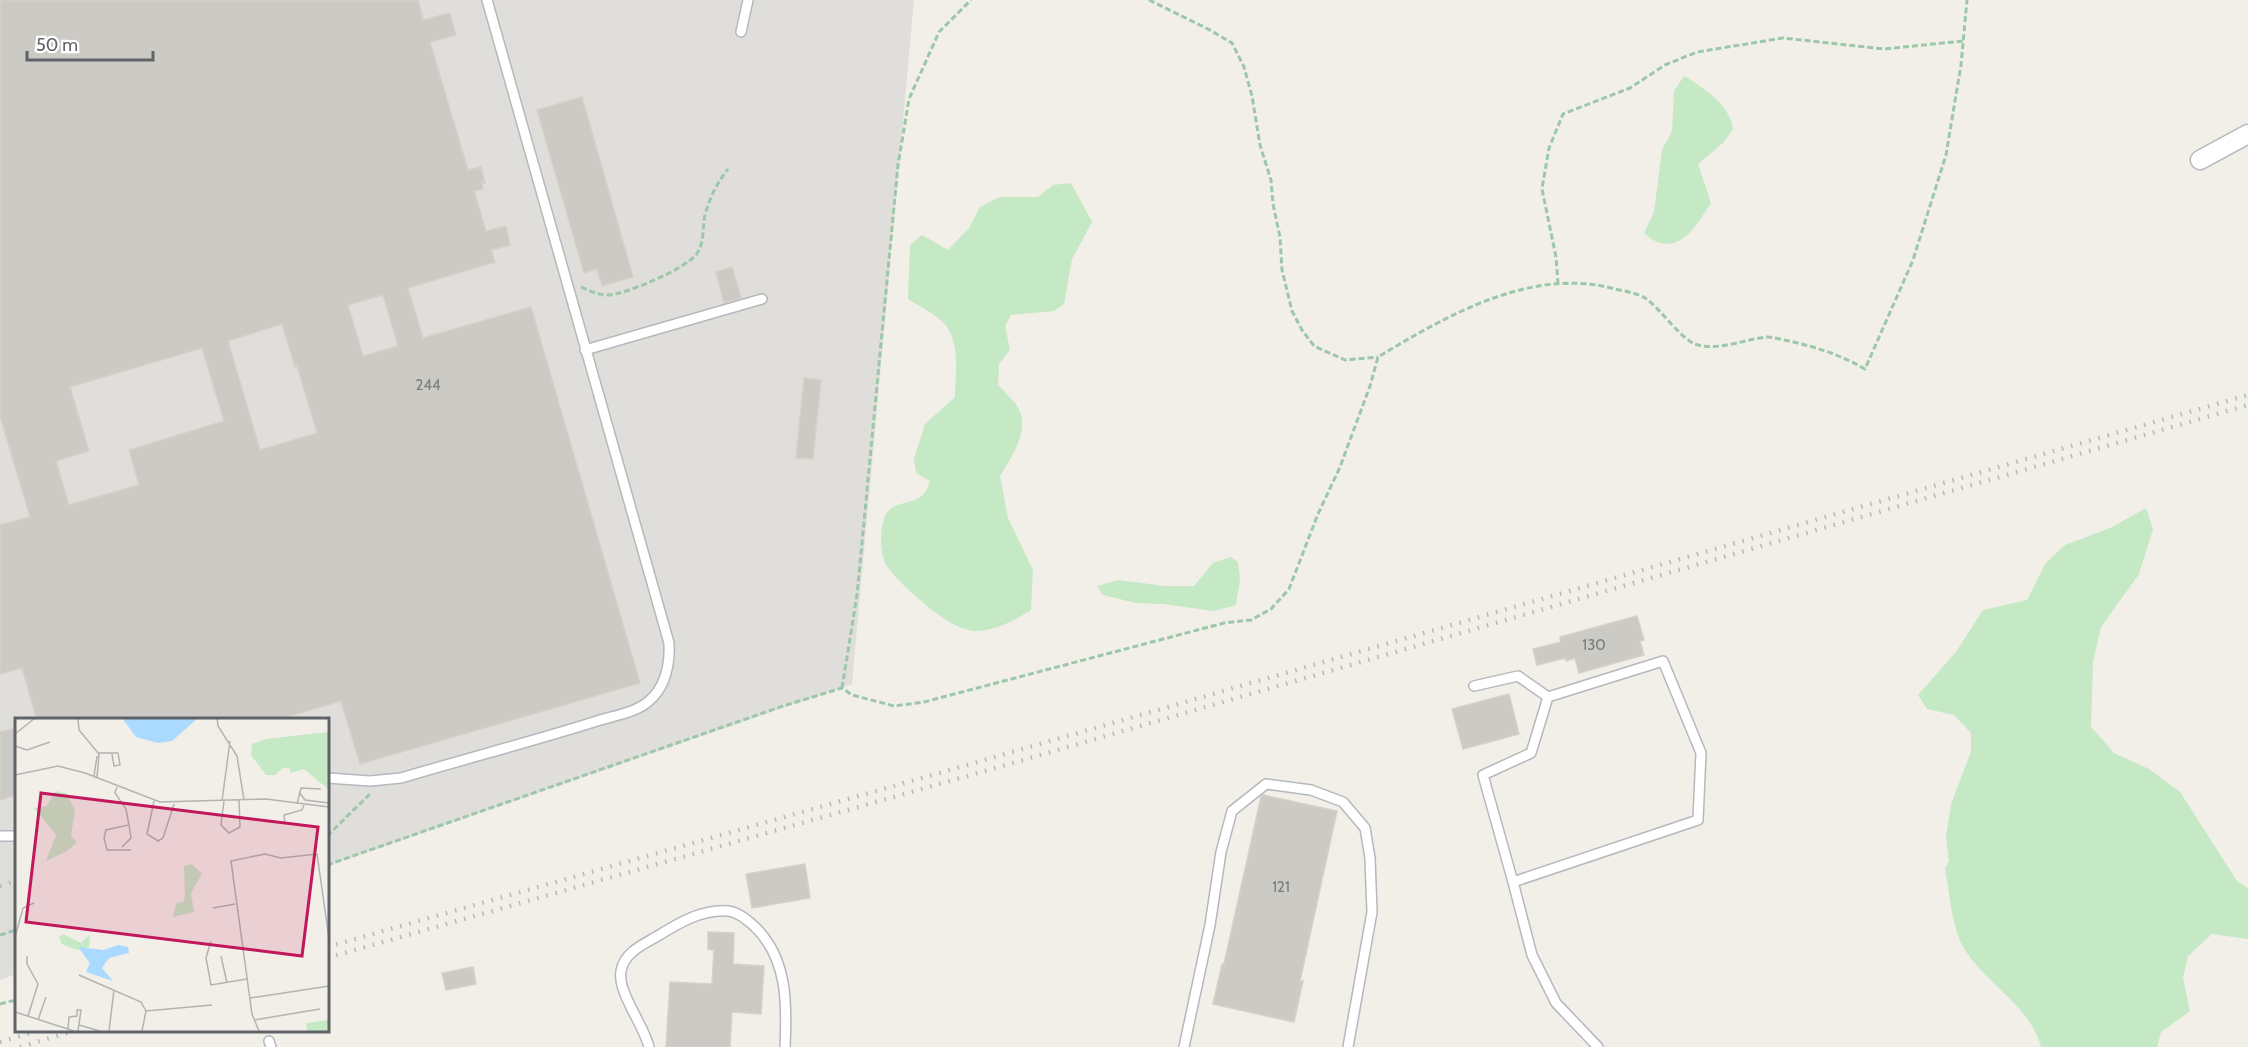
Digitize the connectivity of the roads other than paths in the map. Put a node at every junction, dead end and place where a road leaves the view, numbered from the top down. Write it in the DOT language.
graph roads {
  1 [pos="487,0"];
  2 [pos="748,0"];
  3 [pos="741,32"];
  4 [pos="2248,134"];
  5 [pos="2200,160"];
  6 [pos="762,299"];
  7 [pos="585,350"];
  8 [pos="1474,686"];
  9 [pos="1548,697"];
  10 [pos="328,778"];
  11 [pos="1513,882"];
  12 [pos="649,1047"];
  13 [pos="785,1047"];
  14 [pos="1184,1047"];
  15 [pos="1348,1047"];
  16 [pos="1598,1047"];
  1 -- 7 [label="lane"];
  2 -- 3 [label="lane"];
  4 -- 5 [label="street"];
  6 -- 7 [label="lane"];
  7 -- 10 [label="lane"];
  8 -- 9 [label="lane"];
  9 -- 11 [label="lane"];
  9 -- 11 [label="lane"];
  11 -- 16 [label="lane"];
  12 -- 13 [label="lane"];
  14 -- 15 [label="lane"];
}
